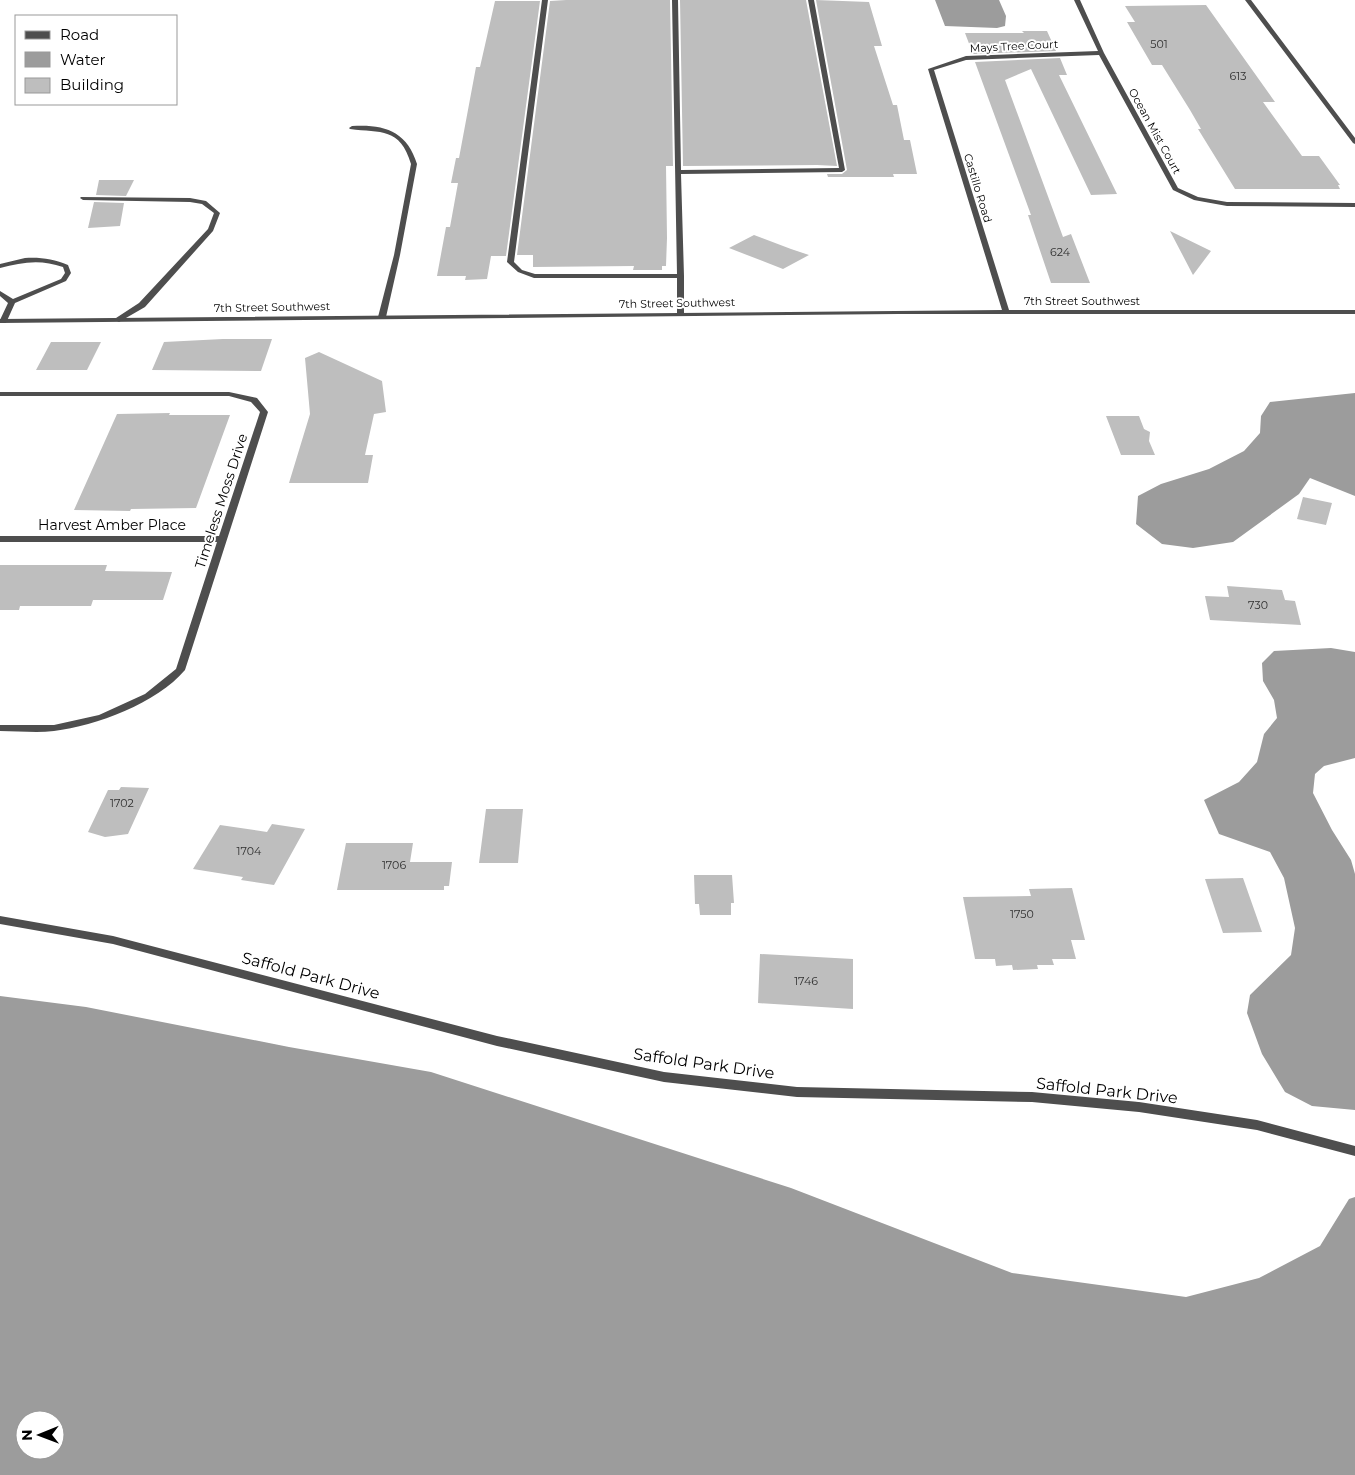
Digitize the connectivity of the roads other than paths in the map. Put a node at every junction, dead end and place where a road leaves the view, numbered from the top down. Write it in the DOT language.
graph roads {
  1 [pos="545,0"];
  2 [pos="675,0"];
  3 [pos="811,0"];
  4 [pos="1077,0"];
  5 [pos="1248,0"];
  6 [pos="1101,53"];
  7 [pos="931,69"];
  8 [pos="352,128"];
  9 [pos="1355,142"];
  10 [pos="679,172"];
  11 [pos="82,198"];
  12 [pos="1355,204"];
  13 [pos="0,266"];
  14 [pos="681,276"];
  15 [pos="0,293"];
  16 [pos="12,302"];
  17 [pos="1006,312"];
  18 [pos="1355,312"];
  19 [pos="681,314"];
  20 [pos="382,317"];
  21 [pos="119,320"];
  22 [pos="1,321"];
  23 [pos="0,394"];
  24 [pos="224,539"];
  25 [pos="0,540"];
  26 [pos="0,728"];
  27 [pos="0,920"];
  28 [pos="1355,1151"];
  1 -- 14 [label="street"];
  2 -- 10 [label="street"];
  3 -- 10 [label="street"];
  4 -- 6 [label="street, Ocean Mist Court"];
  5 -- 9 [label="street"];
  6 -- 7 [label="street, Mays Tree Court"];
  6 -- 12 [label="street, Ocean Mist Court"];
  7 -- 17 [label="street, Castillo Road"];
  8 -- 20 [label="street"];
  10 -- 14 [label="street"];
  11 -- 21 [label="street"];
  13 -- 16 [label="street"];
  14 -- 19 [label="street"];
  15 -- 16 [label="street"];
  16 -- 22 [label="street"];
  17 -- 18 [label="street, 7th Street Southwest"];
  17 -- 19 [label="street, 7th Street Southwest"];
  19 -- 20 [label="street, 7th Street Southwest"];
  20 -- 21 [label="street, 7th Street Southwest"];
  21 -- 22 [label="street, 7th Street Southwest"];
  23 -- 24 [label="street, Timeless Moss Drive"];
  24 -- 25 [label="street, Harvest Amber Place"];
  24 -- 26 [label="street, Timeless Moss Drive"];
  27 -- 28 [label="street, Saffold Park Drive"];
}
